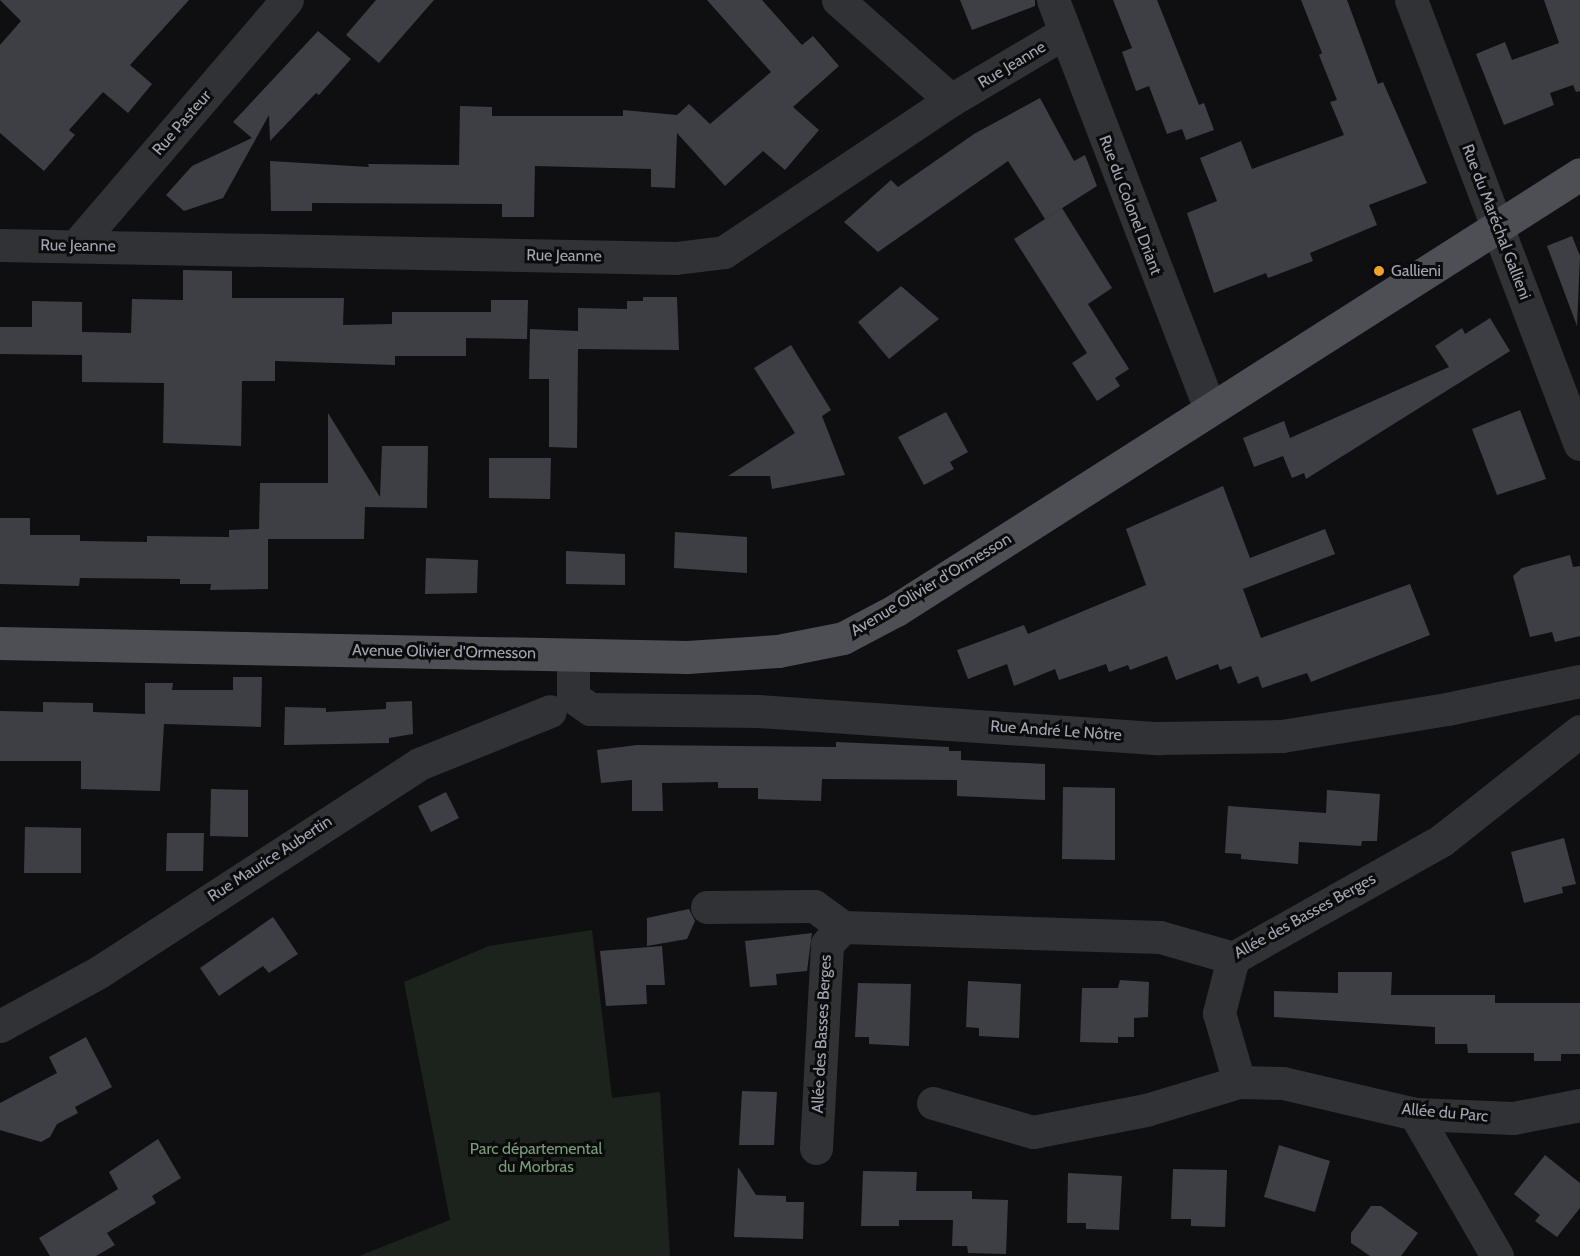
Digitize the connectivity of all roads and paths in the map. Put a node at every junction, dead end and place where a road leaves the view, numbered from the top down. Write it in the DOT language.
graph roads {
  1 [pos="288,0"];
  2 [pos="838,0"];
  3 [pos="1053,0"];
  4 [pos="1411,0"];
  5 [pos="1064,33"];
  6 [pos="951,100"];
  7 [pos="1580,174"];
  8 [pos="1498,228"];
  9 [pos="0,245"];
  10 [pos="76,246"];
  11 [pos="1210,409"];
  12 [pos="1580,444"];
  13 [pos="0,643"];
  14 [pos="573,655"];
  15 [pos="1580,681"];
  16 [pos="550,711"];
  17 [pos="1580,730"];
  18 [pos="707,907"];
  19 [pos="843,927"];
  20 [pos="1233,958"];
  21 [pos="0,1026"];
  22 [pos="1239,1082"];
  23 [pos="933,1103"];
  24 [pos="1580,1105"];
  25 [pos="1415,1114"];
  26 [pos="816,1148"];
  27 [pos="1497,1256"];
  1 -- 10 [label="street, Rue Pasteur"];
  2 -- 6 [label="street"];
  3 -- 5 [label="street, Rue du Colonel Driant"];
  4 -- 8 [label="street, Rue du Maréchal Gallieni"];
  5 -- 6 [label="street, Rue Jeanne"];
  5 -- 11 [label="street, Rue du Colonel Driant"];
  6 -- 10 [label="street, Rue Jeanne"];
  7 -- 8 [label="main road, Avenue Olivier d'Ormesson"];
  8 -- 11 [label="main road, Avenue Olivier d'Ormesson"];
  8 -- 12 [label="street, Rue du Maréchal Gallieni"];
  9 -- 10 [label="street, Rue Jeanne"];
  11 -- 14 [label="main road, Avenue Olivier d'Ormesson"];
  13 -- 14 [label="main road, Avenue Olivier d'Ormesson"];
  14 -- 15 [label="street, Rue André Le Nôtre"];
  16 -- 21 [label="street, Rue Maurice Aubertin"];
  17 -- 20 [label="street, Allée des Basses Berges"];
  18 -- 19 [label="street"];
  19 -- 20 [label="street, Allée des Basses Berges"];
  19 -- 26 [label="street, Allée des Basses Berges"];
  20 -- 22 [label="street"];
  22 -- 23 [label="street, Allée du Parc"];
  22 -- 25 [label="street, Allée du Parc"];
  24 -- 25 [label="street, Allée du Parc"];
  25 -- 27 [label="street"];
}
